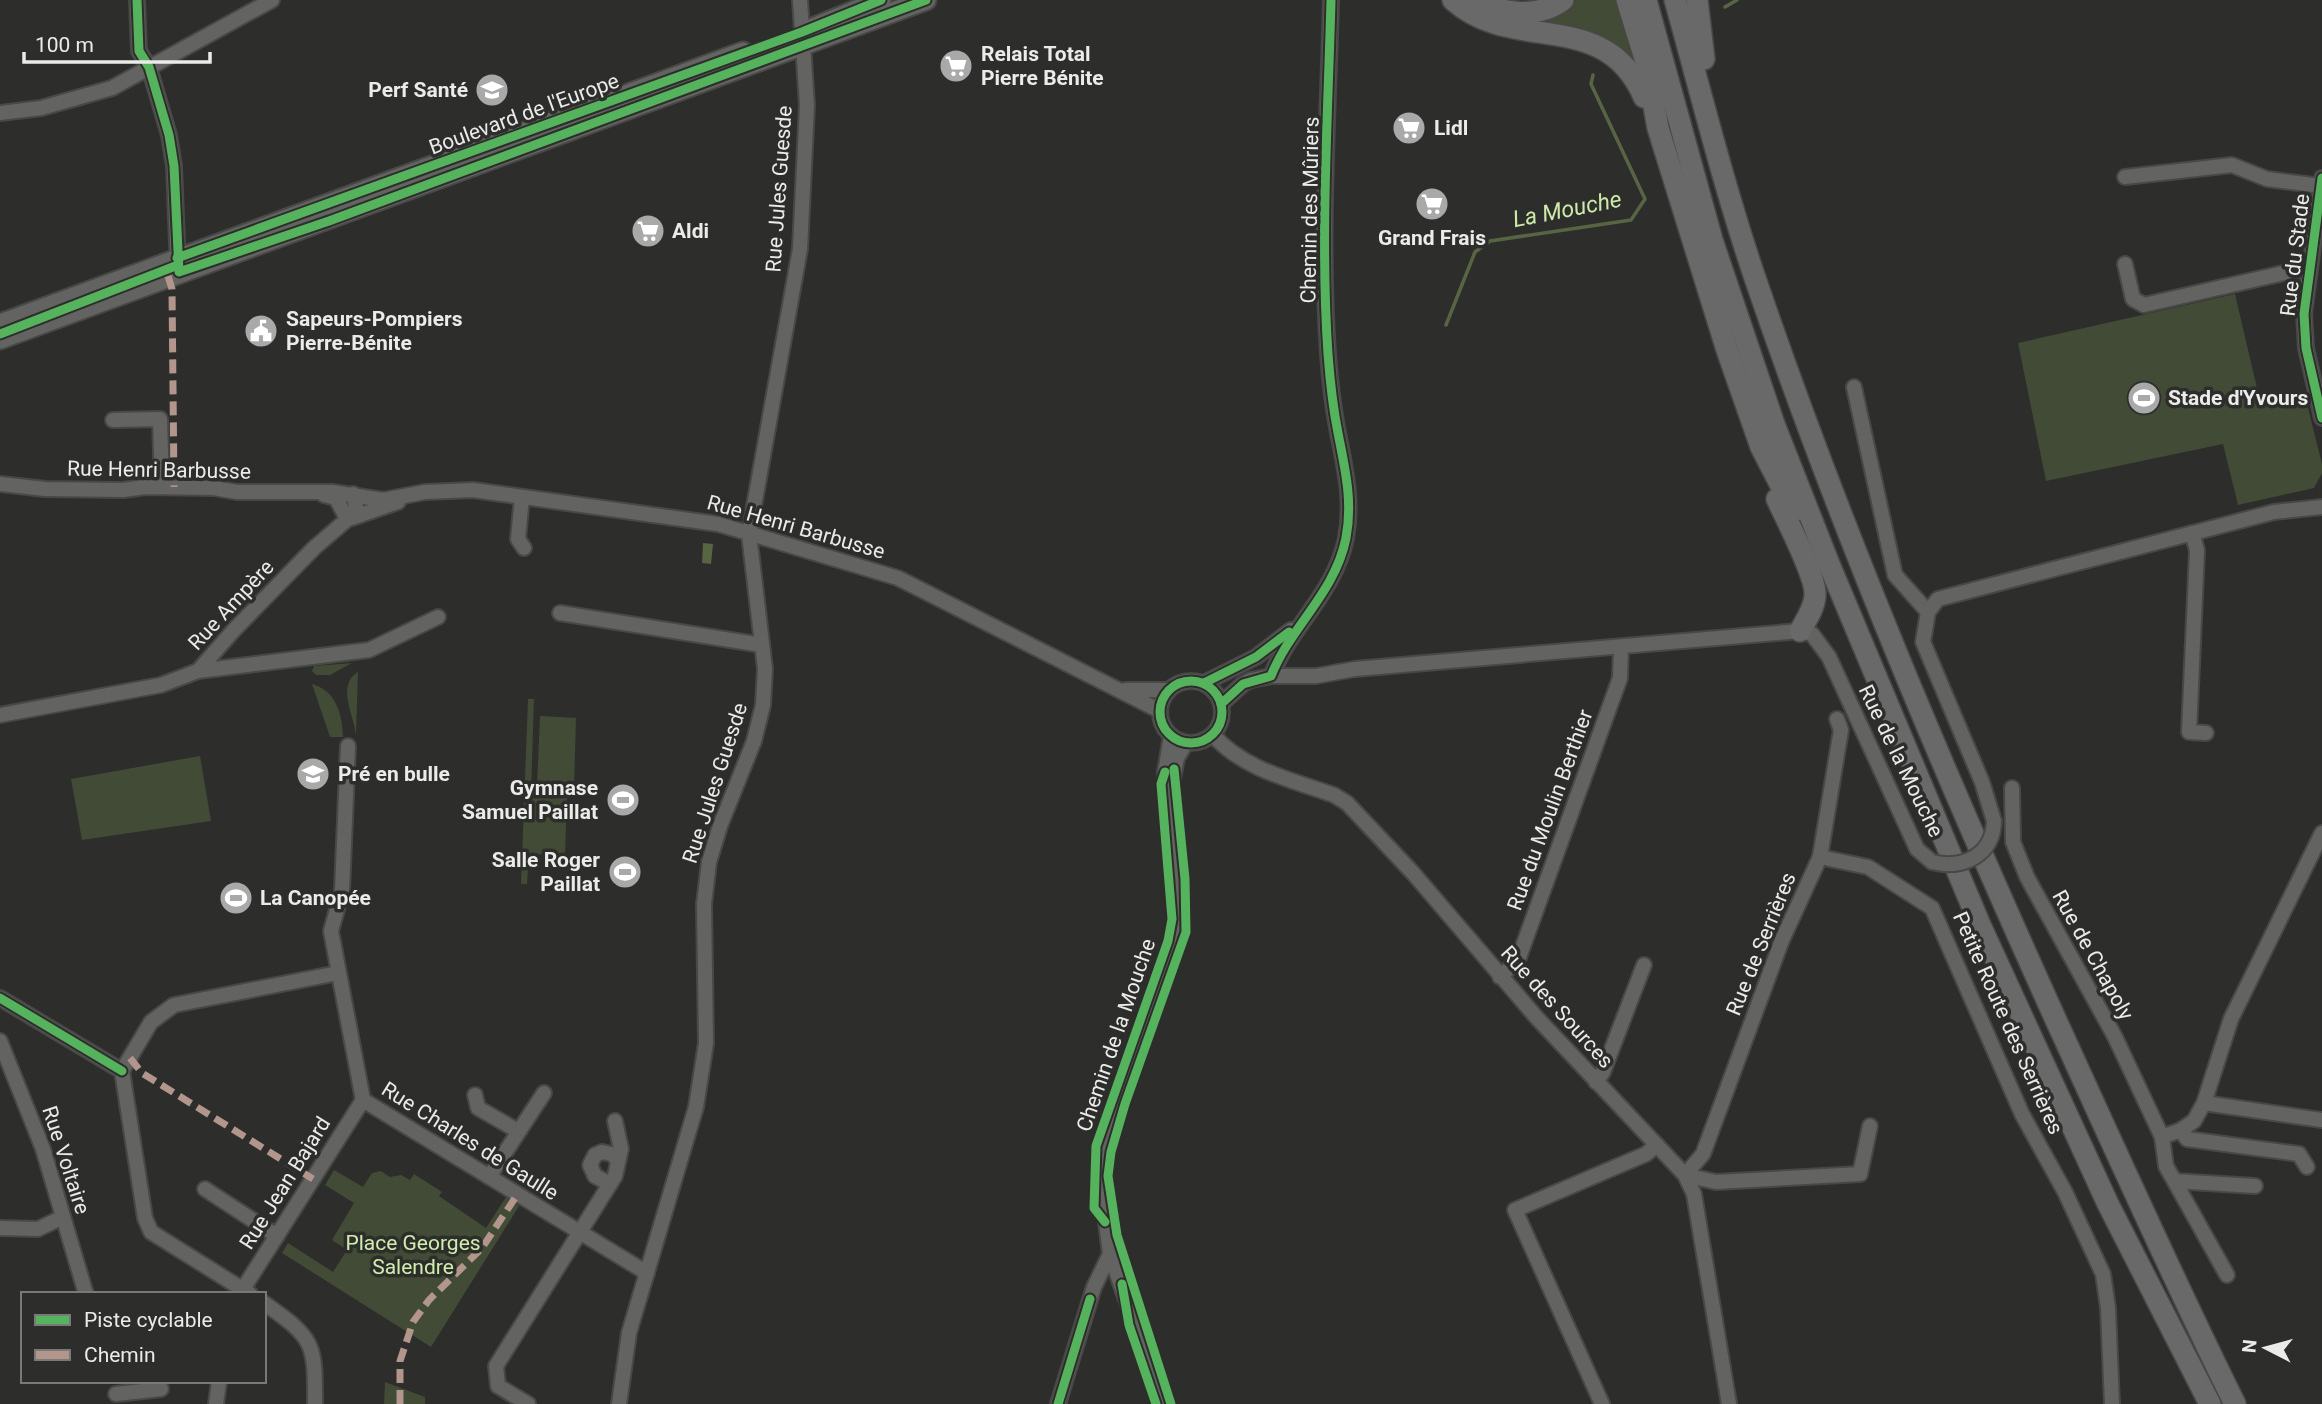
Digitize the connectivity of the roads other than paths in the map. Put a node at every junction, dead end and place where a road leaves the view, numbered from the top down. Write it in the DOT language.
graph roads {
  1 [pos="137,0"];
  2 [pos="272,0"];
  3 [pos="800,0"];
  4 [pos="881,0"];
  5 [pos="926,0"];
  6 [pos="1331,0"];
  7 [pos="1453,0"];
  8 [pos="1477,0"];
  9 [pos="1563,0"];
  10 [pos="1627,0"];
  11 [pos="1646,0"];
  12 [pos="1675,0"];
  13 [pos="1697,0"];
  14 [pos="803,38"];
  15 [pos="149,67"];
  16 [pos="0,113"];
  17 [pos="1710,126"];
  18 [pos="1658,128"];
  19 [pos="2125,177"];
  20 [pos="2321,182"];
  21 [pos="2124,264"];
  22 [pos="178,265"];
  23 [pos="2310,267"];
  24 [pos="0,324"];
  25 [pos="0,339"];
  26 [pos="1854,387"];
  27 [pos="2322,418"];
  28 [pos="113,419"];
  29 [pos="1761,447"];
  30 [pos="0,484"];
  31 [pos="162,487"];
  32 [pos="319,494"];
  33 [pos="353,494"];
  34 [pos="411,495"];
  35 [pos="2322,495"];
  36 [pos="522,497"];
  37 [pos="2322,507"];
  38 [pos="2274,512"];
  39 [pos="352,518"];
  40 [pos="2192,533"];
  41 [pos="749,534"];
  42 [pos="524,548"];
  43 [pos="1829,564"];
  44 [pos="1928,612"];
  45 [pos="560,613"];
  46 [pos="438,617"];
  47 [pos="1306,619"];
  48 [pos="1800,631"];
  49 [pos="762,645"];
  50 [pos="1621,648"];
  51 [pos="1242,664"];
  52 [pos="198,671"];
  53 [pos="1273,671"];
  54 [pos="1104,683"];
  55 [pos="1203,683"];
  56 [pos="1168,690"];
  57 [pos="1222,704"];
  58 [pos="1160,711"];
  59 [pos="0,715"];
  60 [pos="1837,719"];
  61 [pos="2206,733"];
  62 [pos="1213,735"];
  63 [pos="1171,736"];
  64 [pos="1186,743"];
  65 [pos="348,746"];
  66 [pos="2012,788"];
  67 [pos="1170,798"];
  68 [pos="2321,836"];
  69 [pos="1820,857"];
  70 [pos="1644,965"];
  71 [pos="338,973"];
  72 [pos="1500,977"];
  73 [pos="0,998"];
  74 [pos="0,1041"];
  75 [pos="122,1071"];
  76 [pos="1595,1082"];
  77 [pos="544,1093"];
  78 [pos="475,1095"];
  79 [pos="363,1100"];
  80 [pos="2204,1104"];
  81 [pos="2322,1120"];
  82 [pos="615,1121"];
  83 [pos="1870,1126"];
  84 [pos="2181,1130"];
  85 [pos="518,1131"];
  86 [pos="2161,1137"];
  87 [pos="1657,1145"];
  88 [pos="618,1161"];
  89 [pos="2307,1167"];
  90 [pos="1685,1175"];
  91 [pos="489,1177"];
  92 [pos="2175,1181"];
  93 [pos="610,1184"];
  94 [pos="2255,1186"];
  95 [pos="205,1189"];
  96 [pos="63,1217"];
  97 [pos="0,1228"];
  98 [pos="579,1233"];
  99 [pos="276,1236"];
  100 [pos="1110,1254"];
  101 [pos="647,1273"];
  102 [pos="2227,1275"];
  103 [pos="247,1291"];
  104 [pos="85,1292"];
  105 [pos="266,1305"];
  106 [pos="219,1383"];
  107 [pos="161,1389"];
  108 [pos="115,1393"];
  109 [pos="216,1404"];
  110 [pos="315,1404"];
  111 [pos="528,1404"];
  112 [pos="619,1404"];
  113 [pos="1058,1404"];
  114 [pos="1163,1404"];
  115 [pos="1602,1404"];
  116 [pos="1729,1404"];
  117 [pos="2112,1404"];
  118 [pos="2210,1404"];
  119 [pos="2235,1404"];
  1 -- 15 [label="street"];
  2 -- 15 [label="street"];
  3 -- 14 [label="street, Rue Jules Guesde"];
  4 -- 14 [label="main road, Boulevard de l'Europe"];
  5 -- 14 [label="main road, Boulevard de l'Europe"];
  6 -- 47 [label="street, Chemin des Mûriers"];
  7 -- 18 [label="highway"];
  8 -- 9 [label="highway"];
  10 -- 18 [label="highway"];
  11 -- 43 [label="highway"];
  12 -- 17 [label="highway"];
  13 -- 17 [label="highway"];
  14 -- 22 [label="main road, Boulevard de l'Europe"];
  14 -- 41 [label="street, Rue Jules Guesde"];
  15 -- 16 [label="street"];
  15 -- 22 [label="street"];
  17 -- 119 [label="highway"];
  18 -- 29 [label="highway"];
  19 -- 20 [label="street, Rue du Stade"];
  20 -- 23 [label="street, Rue du Stade"];
  21 -- 23 [label="street"];
  22 -- 24 [label="main road, Boulevard de l'Europe"];
  22 -- 25 [label="main road, Boulevard de l'Europe"];
  23 -- 27 [label="street, Rue du Stade"];
  26 -- 44 [label="street"];
  28 -- 31 [label="street"];
  29 -- 43 [label="highway"];
  29 -- 48 [label="highway"];
  30 -- 31 [label="street, Rue Henri Barbusse"];
  31 -- 32 [label="street, Rue Henri Barbusse"];
  32 -- 33 [label="street, Rue Henri Barbusse"];
  32 -- 39 [label="street"];
  33 -- 34 [label="street, Rue Henri Barbusse"];
  33 -- 39 [label="street"];
  34 -- 36 [label="street, Rue Henri Barbusse"];
  34 -- 39 [label="street, Rue Henri Barbusse"];
  35 -- 38 [label="street"];
  36 -- 41 [label="street, Rue Henri Barbusse"];
  36 -- 42 [label="street"];
  37 -- 38 [label="street"];
  38 -- 40 [label="street"];
  39 -- 52 [label="street, Rue Ampère"];
  40 -- 44 [label="street"];
  40 -- 61 [label="street"];
  41 -- 49 [label="street, Rue Jules Guesde"];
  41 -- 54 [label="street, Rue Henri Barbusse"];
  43 -- 118 [label="highway"];
  44 -- 48 [label="street, Rue de la Mouche, bridge"];
  45 -- 49 [label="street"];
  46 -- 52 [label="street"];
  47 -- 51 [label="street, Chemin des Mûriers"];
  47 -- 53 [label="street, Chemin des Mûriers"];
  48 -- 50 [label="street"];
  49 -- 101 [label="street, Rue Jules Guesde"];
  50 -- 53 [label="street"];
  50 -- 72 [label="street, Rue du Moulin Berthier"];
  51 -- 53 [label="street"];
  51 -- 55 [label="street, Chemin des Mûriers"];
  52 -- 59 [label="street, Rue Ampère"];
  53 -- 57 [label="street"];
  54 -- 56 [label="street, Rue Henri Barbusse"];
  54 -- 58 [label="street, Rue Henri Barbusse"];
  55 -- 56 [label="street"];
  55 -- 57 [label="street"];
  56 -- 58 [label="street"];
  57 -- 62 [label="street"];
  58 -- 63 [label="street"];
  60 -- 69 [label="street, Rue de Serrières"];
  62 -- 64 [label="street"];
  62 -- 72 [label="street, Rue des Sources"];
  63 -- 64 [label="street"];
  63 -- 67 [label="street, Chemin de la Mouche"];
  64 -- 67 [label="street, Chemin de la Mouche"];
  65 -- 71 [label="street, Rue Charles de Gaulle"];
  66 -- 86 [label="street, Rue de Chapoly"];
  67 -- 100 [label="street, Chemin de la Mouche"];
  68 -- 80 [label="street"];
  69 -- 90 [label="street, Rue de Serrières"];
  69 -- 117 [label="street, Petite Route des Serrières"];
  70 -- 76 [label="street"];
  71 -- 75 [label="street"];
  71 -- 79 [label="street, Rue Charles de Gaulle"];
  72 -- 76 [label="street, Rue des Sources"];
  73 -- 75 [label="street"];
  74 -- 96 [label="street, Rue Voltaire"];
  75 -- 103 [label="street"];
  76 -- 87 [label="street, Rue des Sources"];
  77 -- 85 [label="street"];
  78 -- 85 [label="street"];
  79 -- 91 [label="street, Rue Charles de Gaulle"];
  79 -- 99 [label="street, Rue Jean Bajard"];
  80 -- 81 [label="street"];
  80 -- 84 [label="street"];
  82 -- 88 [label="street"];
  83 -- 90 [label="street"];
  84 -- 86 [label="street"];
  84 -- 89 [label="street"];
  85 -- 91 [label="street"];
  86 -- 92 [label="street, Rue de Chapoly"];
  87 -- 90 [label="street, Rue des Sources"];
  87 -- 115 [label="street"];
  88 -- 93 [label="street"];
  88 -- 93 [label="street"];
  90 -- 116 [label="street, Rue des Sources"];
  91 -- 98 [label="street, Rue Charles de Gaulle"];
  92 -- 94 [label="street"];
  92 -- 102 [label="street, Rue de Chapoly"];
  93 -- 98 [label="street"];
  95 -- 99 [label="street"];
  96 -- 97 [label="street"];
  96 -- 104 [label="street, Rue Voltaire"];
  98 -- 101 [label="street, Rue Charles de Gaulle"];
  98 -- 111 [label="street"];
  99 -- 103 [label="street, Rue Jean Bajard"];
  100 -- 113 [label="street"];
  100 -- 114 [label="street, Chemin de la Mouche"];
  101 -- 112 [label="street, Rue Jules Guesde"];
  105 -- 110 [label="street"];
  106 -- 109 [label="street"];
  107 -- 108 [label="street"];
}
